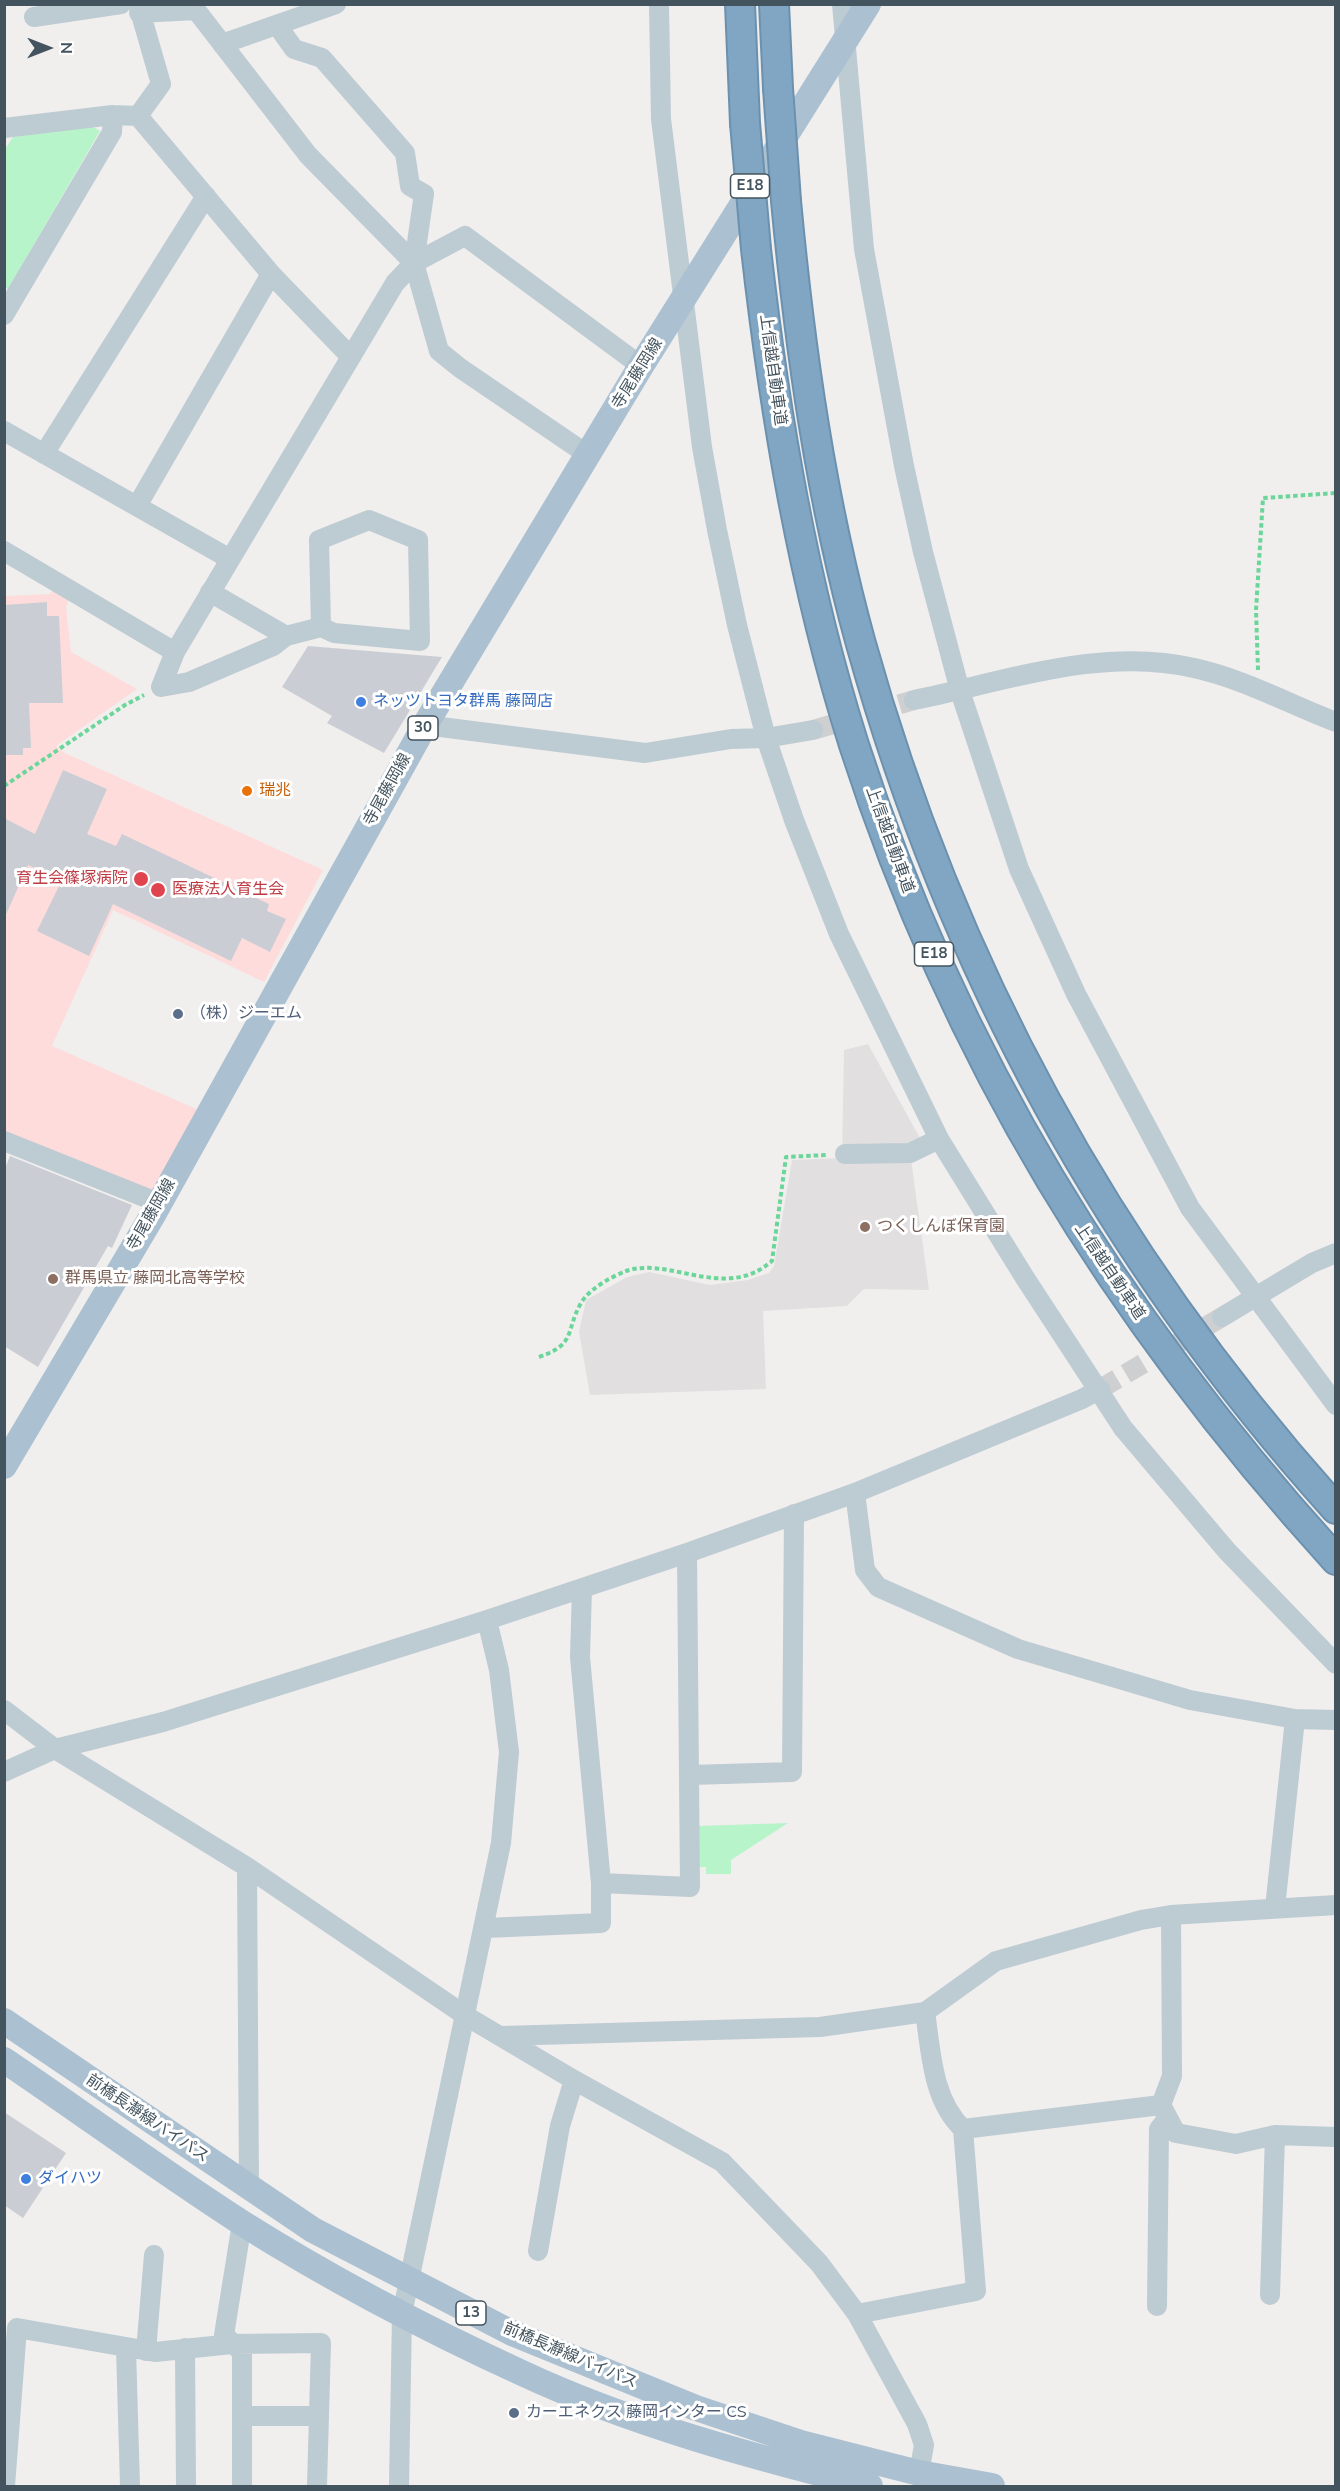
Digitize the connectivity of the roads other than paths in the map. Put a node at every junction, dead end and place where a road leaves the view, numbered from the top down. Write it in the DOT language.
graph roads {
  1 [pos="336,4"];
  2 [pos="659,4"];
  3 [pos="740,4"];
  4 [pos="774,4"];
  5 [pos="842,4"];
  6 [pos="868,4"];
  7 [pos="133,7"];
  8 [pos="33,17"];
  9 [pos="277,25"];
  10 [pos="844,43"];
  11 [pos="222,44"];
  12 [pos="113,115"];
  13 [pos="138,116"];
  14 [pos="4,128"];
  15 [pos="206,196"];
  16 [pos="414,263"];
  17 [pos="271,274"];
  18 [pos="684,300"];
  19 [pos="4,315"];
  20 [pos="351,357"];
  21 [pos="641,366"];
  22 [pos="4,431"];
  23 [pos="44,454"];
  24 [pos="588,455"];
  25 [pos="137,506"];
  26 [pos="4,551"];
  27 [pos="230,559"];
  28 [pos="210,592"];
  29 [pos="321,627"];
  30 [pos="286,636"];
  31 [pos="175,652"];
  32 [pos="960,691"];
  33 [pos="914,700"];
  34 [pos="1335,722"];
  35 [pos="425,725"];
  36 [pos="813,729"];
  37 [pos="766,738"];
  38 [pos="939,1139"];
  39 [pos="4,1141"];
  40 [pos="845,1154"];
  41 [pos="159,1203"];
  42 [pos="1335,1253"];
  43 [pos="1258,1297"];
  44 [pos="1222,1317"];
  45 [pos="1329,1382"];
  46 [pos="1100,1389"];
  47 [pos="1335,1405"];
  48 [pos="4,1466"];
  49 [pos="855,1493"];
  50 [pos="1335,1509"];
  51 [pos="794,1514"];
  52 [pos="687,1553"];
  53 [pos="1335,1560"];
  54 [pos="582,1588"];
  55 [pos="487,1620"];
  56 [pos="1335,1664"];
  57 [pos="4,1710"];
  58 [pos="1295,1719"];
  59 [pos="1335,1720"];
  60 [pos="55,1749"];
  61 [pos="4,1772"];
  62 [pos="690,1775"];
  63 [pos="247,1868"];
  64 [pos="601,1883"];
  65 [pos="1335,1905"];
  66 [pos="1275,1908"];
  67 [pos="1171,1915"];
  68 [pos="486,1928"];
  69 [pos="925,2012"];
  70 [pos="466,2016"];
  71 [pos="4,2021"];
  72 [pos="501,2036"];
  73 [pos="4,2060"];
  74 [pos="574,2080"];
  75 [pos="1165,2111"];
  76 [pos="963,2129"];
  77 [pos="1275,2135"];
  78 [pos="1335,2137"];
  79 [pos="249,2188"];
  80 [pos="242,2223"];
  81 [pos="538,2251"];
  82 [pos="154,2255"];
  83 [pos="409,2282"];
  84 [pos="1270,2295"];
  85 [pos="1157,2306"];
  86 [pos="402,2314"];
  87 [pos="857,2314"];
  88 [pos="232,2344"];
  89 [pos="126,2348"];
  90 [pos="185,2348"];
  91 [pos="146,2350"];
  92 [pos="242,2416"];
  93 [pos="319,2416"];
  94 [pos="919,2473"];
  95 [pos="5,2487"];
  96 [pos="130,2487"];
  97 [pos="186,2487"];
  98 [pos="242,2487"];
  99 [pos="317,2487"];
  100 [pos="399,2487"];
  101 [pos="870,2487"];
  102 [pos="992,2487"];
  1 -- 9 [label="street"];
  2 -- 18 [label="street"];
  3 -- 53 [label="highway, 上信越自動車道 / E18, bridge"];
  4 -- 50 [label="highway, 上信越自動車道 / E18, bridge"];
  5 -- 10 [label="street"];
  6 -- 10 [label="main road, 寺尾藤岡線 / 30"];
  7 -- 8 [label="street"];
  7 -- 11 [label="street"];
  7 -- 13 [label="street"];
  9 -- 11 [label="street"];
  9 -- 16 [label="street"];
  10 -- 18 [label="main road, 寺尾藤岡線 / 30"];
  10 -- 32 [label="street"];
  11 -- 16 [label="street"];
  12 -- 13 [label="street"];
  12 -- 14 [label="street"];
  12 -- 19 [label="street"];
  13 -- 15 [label="street"];
  15 -- 17 [label="street"];
  15 -- 23 [label="street"];
  16 -- 20 [label="street"];
  16 -- 21 [label="street"];
  16 -- 24 [label="street"];
  17 -- 20 [label="street"];
  17 -- 25 [label="street"];
  18 -- 21 [label="main road, 寺尾藤岡線 / 30"];
  18 -- 37 [label="street"];
  20 -- 27 [label="street"];
  21 -- 24 [label="main road, 寺尾藤岡線 / 30"];
  22 -- 23 [label="street"];
  23 -- 25 [label="street"];
  24 -- 35 [label="main road, 寺尾藤岡線 / 30"];
  25 -- 27 [label="street"];
  26 -- 31 [label="street"];
  27 -- 28 [label="street"];
  28 -- 30 [label="street"];
  28 -- 31 [label="street"];
  29 -- 29 [label="street"];
  29 -- 30 [label="street"];
  30 -- 31 [label="street"];
  32 -- 33 [label="street"];
  32 -- 34 [label="street"];
  32 -- 43 [label="street"];
  35 -- 37 [label="street"];
  35 -- 41 [label="main road, 寺尾藤岡線 / 30"];
  36 -- 37 [label="street"];
  37 -- 38 [label="street"];
  38 -- 40 [label="street"];
  38 -- 46 [label="street"];
  39 -- 41 [label="street"];
  41 -- 48 [label="main road, 寺尾藤岡線 / 30"];
  42 -- 43 [label="street"];
  43 -- 44 [label="street"];
  43 -- 45 [label="street"];
  45 -- 47 [label="street"];
  46 -- 49 [label="street"];
  46 -- 56 [label="street"];
  49 -- 51 [label="street"];
  49 -- 58 [label="street"];
  51 -- 52 [label="street"];
  51 -- 62 [label="street"];
  52 -- 54 [label="street"];
  52 -- 62 [label="street"];
  54 -- 55 [label="street"];
  54 -- 64 [label="street"];
  55 -- 60 [label="street"];
  55 -- 68 [label="street"];
  57 -- 60 [label="street"];
  58 -- 59 [label="street"];
  58 -- 66 [label="street"];
  60 -- 61 [label="street"];
  60 -- 63 [label="street"];
  62 -- 64 [label="street"];
  63 -- 70 [label="street"];
  63 -- 79 [label="street"];
  64 -- 68 [label="street"];
  65 -- 66 [label="street"];
  66 -- 67 [label="street"];
  67 -- 69 [label="street"];
  67 -- 75 [label="street"];
  68 -- 70 [label="street"];
  69 -- 72 [label="street"];
  69 -- 76 [label="street"];
  70 -- 72 [label="street"];
  70 -- 83 [label="street"];
  71 -- 79 [label="main road, 前橋長瀞線バイパス / 13"];
  72 -- 74 [label="street"];
  73 -- 80 [label="main road, 前橋長瀞線バイパス / 13"];
  74 -- 81 [label="street"];
  74 -- 87 [label="street"];
  75 -- 76 [label="street"];
  75 -- 77 [label="street"];
  75 -- 85 [label="street"];
  76 -- 87 [label="street"];
  77 -- 78 [label="street"];
  77 -- 84 [label="street"];
  79 -- 83 [label="main road, 前橋長瀞線バイパス / 13"];
  80 -- 86 [label="main road, 前橋長瀞線バイパス / 13"];
  80 -- 88 [label="street"];
  82 -- 91 [label="street"];
  83 -- 86 [label="street"];
  83 -- 94 [label="main road, 前橋長瀞線バイパス / 13"];
  86 -- 100 [label="street"];
  86 -- 101 [label="main road, 前橋長瀞線バイパス / 13"];
  87 -- 94 [label="street"];
  88 -- 90 [label="street"];
  88 -- 92 [label="street"];
  88 -- 93 [label="street"];
  89 -- 91 [label="street"];
  89 -- 95 [label="street"];
  89 -- 96 [label="street"];
  90 -- 91 [label="street"];
  90 -- 97 [label="street"];
  92 -- 93 [label="street"];
  92 -- 98 [label="street"];
  93 -- 99 [label="street"];
  94 -- 102 [label="main road, 前橋長瀞線バイパス / 13"];
}
